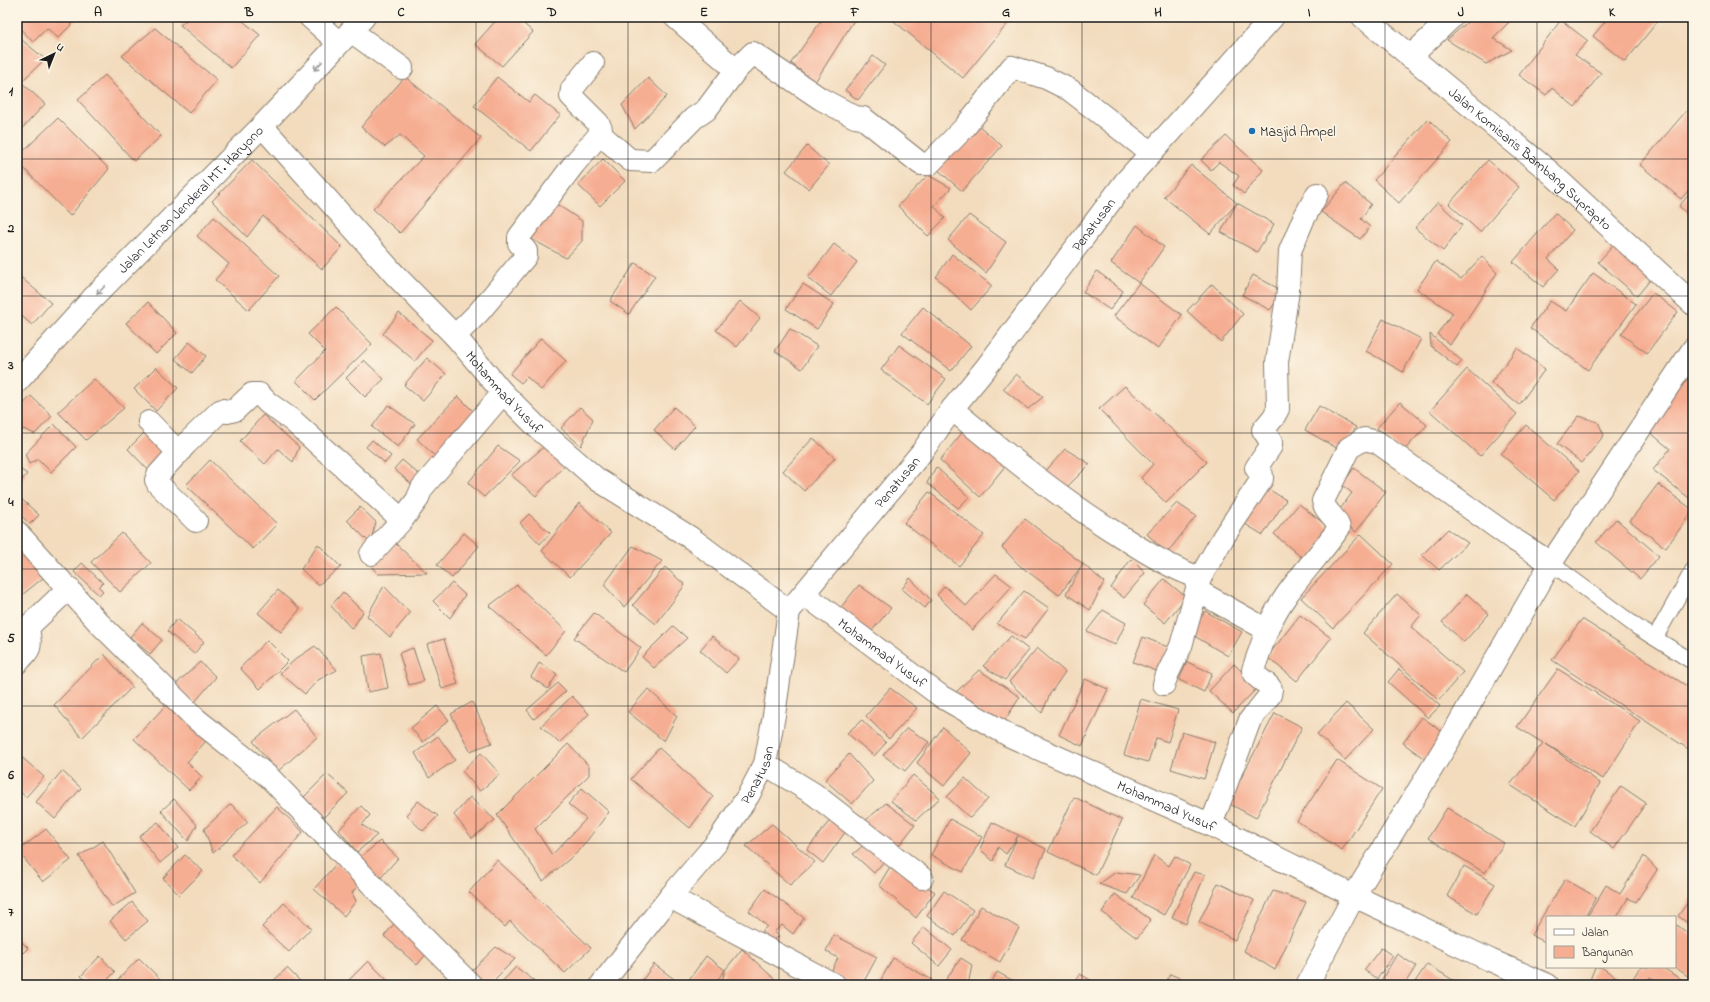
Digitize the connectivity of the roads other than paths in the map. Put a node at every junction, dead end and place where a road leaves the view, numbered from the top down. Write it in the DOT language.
graph roads {
  1 [pos="310,17"];
  2 [pos="675,17"];
  3 [pos="1273,17"];
  4 [pos="1363,17"];
  5 [pos="1452,17"];
  6 [pos="351,30"];
  7 [pos="1410,57"];
  8 [pos="593,63"];
  9 [pos="402,68"];
  10 [pos="736,70"];
  11 [pos="262,126"];
  12 [pos="600,134"];
  13 [pos="1152,153"];
  14 [pos="1318,194"];
  15 [pos="1693,304"];
  16 [pos="455,336"];
  17 [pos="1693,349"];
  18 [pos="17,382"];
  19 [pos="503,393"];
  20 [pos="952,409"];
  21 [pos="149,422"];
  22 [pos="179,453"];
  23 [pos="402,520"];
  24 [pos="196,521"];
  25 [pos="17,532"];
  26 [pos="371,554"];
  27 [pos="1552,562"];
  28 [pos="1693,570"];
  29 [pos="1199,585"];
  30 [pos="69,588"];
  31 [pos="804,594"];
  32 [pos="789,611"];
  33 [pos="1267,630"];
  34 [pos="1655,638"];
  35 [pos="1693,662"];
  36 [pos="17,663"];
  37 [pos="1164,684"];
  38 [pos="765,764"];
  39 [pos="1211,825"];
  40 [pos="922,878"];
  41 [pos="1354,896"];
  42 [pos="670,897"];
  43 [pos="471,985"];
  44 [pos="601,985"];
  45 [pos="835,985"];
  46 [pos="1307,985"];
  47 [pos="1548,985"];
  1 -- 6 [label="street"];
  2 -- 10 [label="street"];
  3 -- 13 [label="street, Penatusan"];
  4 -- 7 [label="street, Jalan Komisaris Bambang Suprapto"];
  5 -- 7 [label="street"];
  6 -- 9 [label="street"];
  6 -- 11 [label="street, Jalan Letnan Jenderal MT. Haryono, one-way"];
  7 -- 15 [label="street, Jalan Komisaris Bambang Suprapto"];
  8 -- 12 [label="street"];
  10 -- 12 [label="street"];
  10 -- 13 [label="street"];
  11 -- 16 [label="street, Mohammad Yusuf"];
  11 -- 18 [label="street, Jalan Letnan Jenderal MT. Haryono, one-way"];
  12 -- 16 [label="street"];
  13 -- 20 [label="street, Penatusan"];
  14 -- 29 [label="street"];
  16 -- 19 [label="street, Mohammad Yusuf"];
  17 -- 27 [label="street"];
  19 -- 23 [label="street"];
  19 -- 32 [label="street, Mohammad Yusuf"];
  20 -- 29 [label="street"];
  20 -- 31 [label="street, Penatusan"];
  21 -- 22 [label="street"];
  22 -- 23 [label="street"];
  22 -- 24 [label="street"];
  23 -- 26 [label="street"];
  25 -- 30 [label="street"];
  27 -- 33 [label="street"];
  27 -- 34 [label="lane"];
  27 -- 41 [label="street"];
  28 -- 34 [label="lane"];
  29 -- 33 [label="street"];
  29 -- 37 [label="street"];
  30 -- 36 [label="street"];
  30 -- 43 [label="street"];
  31 -- 32 [label="street, Penatusan"];
  31 -- 39 [label="street, Mohammad Yusuf"];
  32 -- 38 [label="street, Penatusan"];
  33 -- 39 [label="street"];
  34 -- 35 [label="lane"];
  38 -- 40 [label="street"];
  38 -- 42 [label="street, Penatusan"];
  39 -- 41 [label="street, Mohammad Yusuf"];
  41 -- 46 [label="street"];
  41 -- 47 [label="street, Mohammad Yusuf"];
  42 -- 44 [label="street, Penatusan"];
  42 -- 45 [label="street"];
}
